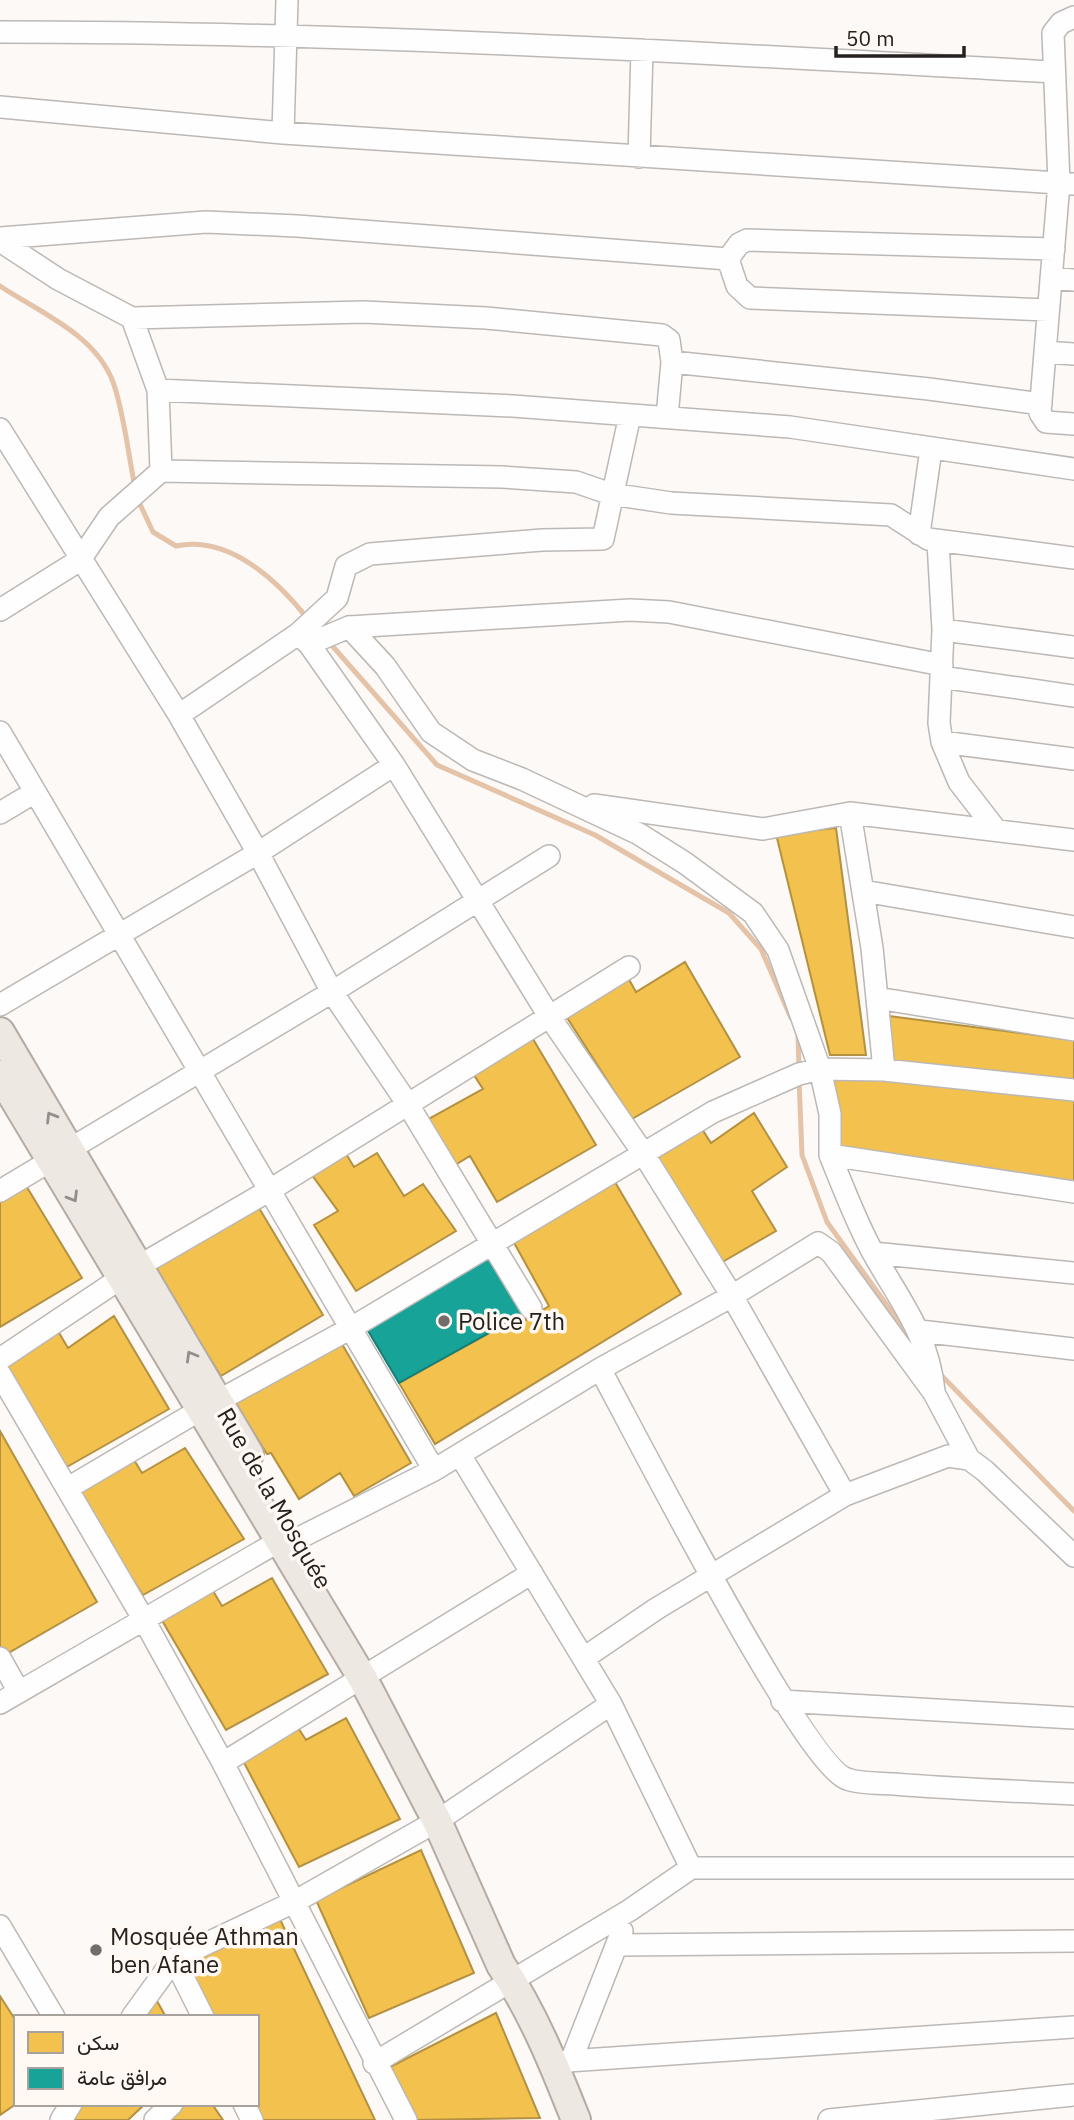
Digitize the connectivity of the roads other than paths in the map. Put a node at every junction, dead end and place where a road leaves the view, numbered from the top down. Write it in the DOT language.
graph roads {
  1 [pos="287,0"];
  2 [pos="1074,17"];
  3 [pos="0,32"];
  4 [pos="288,37"];
  5 [pos="642,50"];
  6 [pos="1054,72"];
  7 [pos="0,107"];
  8 [pos="283,133"];
  9 [pos="639,157"];
  10 [pos="1066,184"];
  11 [pos="0,240"];
  12 [pos="1054,249"];
  13 [pos="728,259"];
  14 [pos="1051,278"];
  15 [pos="1074,280"];
  16 [pos="1048,310"];
  17 [pos="132,318"];
  18 [pos="1045,352"];
  19 [pos="1074,354"];
  20 [pos="672,362"];
  21 [pos="158,390"];
  22 [pos="1041,404"];
  23 [pos="631,415"];
  24 [pos="667,417"];
  25 [pos="1074,424"];
  26 [pos="0,429"];
  27 [pos="931,449"];
  28 [pos="1074,469"];
  29 [pos="161,471"];
  30 [pos="611,494"];
  31 [pos="929,538"];
  32 [pos="1074,558"];
  33 [pos="80,560"];
  34 [pos="0,610"];
  35 [pos="349,627"];
  36 [pos="943,631"];
  37 [pos="304,639"];
  38 [pos="1074,647"];
  39 [pos="941,671"];
  40 [pos="1074,696"];
  41 [pos="179,715"];
  42 [pos="0,732"];
  43 [pos="942,742"];
  44 [pos="1074,759"];
  45 [pos="394,765"];
  46 [pos="35,792"];
  47 [pos="576,803"];
  48 [pos="0,813"];
  49 [pos="850,813"];
  50 [pos="996,830"];
  51 [pos="1074,840"];
  52 [pos="258,853"];
  53 [pos="549,856"];
  54 [pos="863,891"];
  55 [pos="476,901"];
  56 [pos="1074,927"];
  57 [pos="118,933"];
  58 [pos="629,967"];
  59 [pos="332,992"];
  60 [pos="877,999"];
  61 [pos="0,1005"];
  62 [pos="549,1016"];
  63 [pos="1074,1030"];
  64 [pos="0,1032"];
  65 [pos="820,1069"];
  66 [pos="884,1070"];
  67 [pos="200,1072"];
  68 [pos="0,1075"];
  69 [pos="1074,1090"];
  70 [pos="407,1103"];
  71 [pos="60,1153"];
  72 [pos="643,1153"];
  73 [pos="830,1155"];
  74 [pos="270,1190"];
  75 [pos="0,1191"];
  76 [pos="1074,1192"];
  77 [pos="492,1244"];
  78 [pos="873,1253"];
  79 [pos="130,1272"];
  80 [pos="1074,1273"];
  81 [pos="732,1296"];
  82 [pos="531,1308"];
  83 [pos="351,1328"];
  84 [pos="920,1331"];
  85 [pos="1074,1349"];
  86 [pos="0,1359"];
  87 [pos="600,1369"];
  88 [pos="0,1374"];
  89 [pos="934,1393"];
  90 [pos="209,1406"];
  91 [pos="460,1455"];
  92 [pos="968,1459"];
  93 [pos="435,1470"];
  94 [pos="68,1488"];
  95 [pos="845,1495"];
  96 [pos="290,1539"];
  97 [pos="1074,1556"];
  98 [pos="532,1573"];
  99 [pos="714,1576"];
  100 [pos="144,1619"];
  101 [pos="0,1658"];
  102 [pos="584,1658"];
  103 [pos="369,1675"];
  104 [pos="19,1692"];
  105 [pos="782,1701"];
  106 [pos="0,1703"];
  107 [pos="611,1704"];
  108 [pos="1074,1718"];
  109 [pos="223,1763"];
  110 [pos="1074,1794"];
  111 [pos="443,1816"];
  112 [pos="691,1868"];
  113 [pos="1074,1868"];
  114 [pos="296,1901"];
  115 [pos="629,1910"];
  116 [pos="0,1926"];
  117 [pos="1074,1941"];
  118 [pos="617,1945"];
  119 [pos="174,1959"];
  120 [pos="513,1980"];
  121 [pos="53,2015"];
  122 [pos="133,2015"];
  123 [pos="202,2015"];
  124 [pos="1074,2027"];
  125 [pos="562,2062"];
  126 [pos="374,2063"];
  127 [pos="1074,2095"];
  128 [pos="170,2106"];
  129 [pos="155,2120"];
  130 [pos="406,2120"];
  131 [pos="576,2120"];
  132 [pos="829,2120"];
  1 -- 4 [label="street"];
  2 -- 6 [label="street"];
  3 -- 4 [label="street"];
  4 -- 5 [label="street"];
  4 -- 8 [label="street"];
  5 -- 6 [label="street"];
  5 -- 9 [label="street"];
  6 -- 10 [label="street"];
  7 -- 8 [label="street"];
  8 -- 9 [label="street"];
  9 -- 10 [label="street"];
  10 -- 12 [label="street"];
  11 -- 13 [label="street"];
  11 -- 17 [label="street"];
  12 -- 13 [label="street"];
  12 -- 14 [label="street"];
  13 -- 16 [label="street"];
  14 -- 15 [label="street"];
  14 -- 16 [label="street"];
  16 -- 18 [label="street"];
  17 -- 20 [label="street"];
  17 -- 21 [label="street"];
  18 -- 19 [label="street"];
  18 -- 22 [label="street"];
  20 -- 22 [label="street"];
  20 -- 24 [label="street"];
  21 -- 23 [label="street"];
  21 -- 29 [label="street"];
  22 -- 25 [label="street"];
  23 -- 24 [label="street"];
  23 -- 30 [label="street"];
  24 -- 27 [label="street"];
  26 -- 33 [label="street"];
  27 -- 28 [label="street"];
  27 -- 31 [label="street"];
  29 -- 30 [label="street"];
  29 -- 33 [label="street"];
  30 -- 31 [label="street"];
  30 -- 37 [label="street"];
  31 -- 32 [label="street"];
  31 -- 36 [label="street"];
  33 -- 34 [label="street"];
  33 -- 41 [label="street"];
  35 -- 37 [label="street"];
  35 -- 39 [label="street"];
  35 -- 47 [label="street"];
  36 -- 38 [label="street"];
  36 -- 39 [label="street"];
  37 -- 41 [label="street"];
  37 -- 45 [label="street"];
  39 -- 40 [label="street"];
  39 -- 43 [label="street"];
  41 -- 52 [label="street"];
  42 -- 46 [label="street"];
  43 -- 44 [label="street"];
  43 -- 50 [label="street"];
  45 -- 52 [label="street"];
  45 -- 55 [label="street"];
  46 -- 48 [label="street"];
  46 -- 57 [label="street"];
  47 -- 49 [label="street"];
  47 -- 65 [label="street"];
  49 -- 50 [label="street"];
  49 -- 54 [label="street"];
  50 -- 51 [label="street"];
  52 -- 57 [label="street"];
  52 -- 59 [label="street"];
  53 -- 55 [label="street"];
  54 -- 56 [label="street"];
  54 -- 60 [label="street"];
  55 -- 59 [label="street"];
  55 -- 62 [label="street"];
  57 -- 61 [label="street"];
  57 -- 67 [label="street"];
  58 -- 62 [label="street"];
  59 -- 67 [label="street"];
  59 -- 70 [label="street"];
  60 -- 63 [label="street"];
  60 -- 66 [label="street"];
  62 -- 70 [label="street"];
  62 -- 72 [label="street"];
  71 -- 64 [label="main road, Rue de la Mosquée, one-way"];
  65 -- 66 [label="street"];
  65 -- 72 [label="street"];
  65 -- 73 [label="street"];
  66 -- 69 [label="street"];
  67 -- 71 [label="street"];
  67 -- 74 [label="street"];
  68 -- 71 [label="main road"];
  70 -- 74 [label="street"];
  70 -- 77 [label="street"];
  71 -- 75 [label="street"];
  71 -- 79 [label="main road, Rue de la Mosquée"];
  72 -- 77 [label="street"];
  72 -- 81 [label="street"];
  73 -- 76 [label="street"];
  73 -- 78 [label="street"];
  74 -- 79 [label="street"];
  74 -- 83 [label="street"];
  77 -- 82 [label="street"];
  77 -- 83 [label="street"];
  78 -- 80 [label="street"];
  78 -- 84 [label="street"];
  79 -- 86 [label="street"];
  79 -- 90 [label="main road, Rue de la Mosquée"];
  81 -- 87 [label="street"];
  81 -- 89 [label="street"];
  81 -- 95 [label="street"];
  83 -- 90 [label="street"];
  83 -- 93 [label="street"];
  84 -- 85 [label="street"];
  84 -- 89 [label="street"];
  87 -- 91 [label="street"];
  87 -- 99 [label="street"];
  88 -- 94 [label="street"];
  89 -- 92 [label="street"];
  90 -- 94 [label="street"];
  90 -- 96 [label="main road, Rue de la Mosquée"];
  91 -- 93 [label="street"];
  91 -- 98 [label="street"];
  92 -- 95 [label="street"];
  92 -- 97 [label="street"];
  93 -- 96 [label="street"];
  94 -- 100 [label="street"];
  95 -- 99 [label="street"];
  96 -- 100 [label="street"];
  96 -- 103 [label="main road, Rue de la Mosquée"];
  98 -- 102 [label="street"];
  98 -- 103 [label="street"];
  99 -- 102 [label="street"];
  99 -- 105 [label="street"];
  100 -- 104 [label="street"];
  100 -- 109 [label="street"];
  101 -- 104 [label="street"];
  102 -- 107 [label="street"];
  103 -- 109 [label="street"];
  103 -- 111 [label="main road, Rue de la Mosquée"];
  104 -- 106 [label="street"];
  105 -- 108 [label="street"];
  105 -- 110 [label="street"];
  107 -- 111 [label="street"];
  107 -- 112 [label="street"];
  109 -- 114 [label="street"];
  111 -- 114 [label="street"];
  111 -- 120 [label="main road, Rue de la Mosquée"];
  112 -- 113 [label="street"];
  112 -- 115 [label="street"];
  114 -- 119 [label="street"];
  114 -- 126 [label="street"];
  115 -- 118 [label="street"];
  115 -- 120 [label="street"];
  116 -- 121 [label="street"];
  117 -- 118 [label="street"];
  118 -- 125 [label="street"];
  119 -- 122 [label="street"];
  119 -- 123 [label="street"];
  120 -- 125 [label="main road, Rue de la Mosquée"];
  120 -- 126 [label="street"];
  124 -- 125 [label="street"];
  125 -- 131 [label="main road, Rue de la Mosquée"];
  126 -- 130 [label="street"];
  127 -- 132 [label="street"];
  128 -- 129 [label="street"];
}
